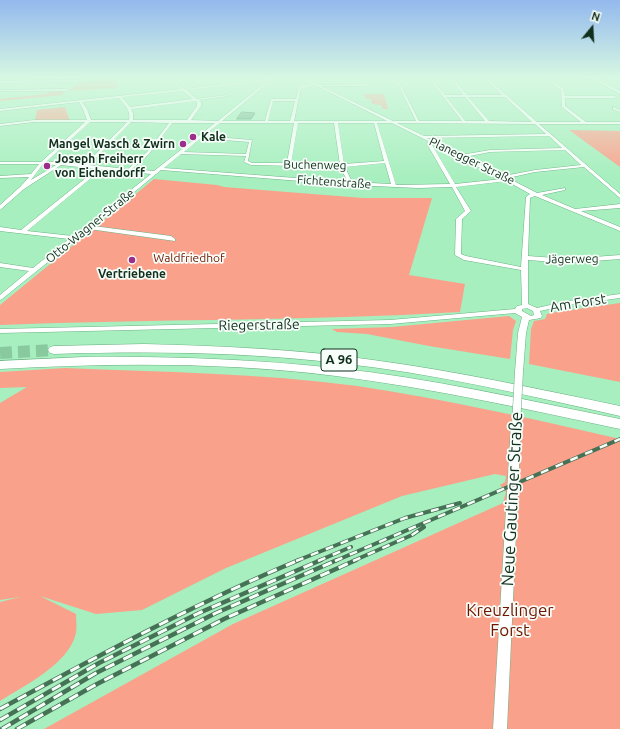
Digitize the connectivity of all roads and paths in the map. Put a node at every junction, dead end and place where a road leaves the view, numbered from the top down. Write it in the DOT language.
graph roads {
  1 [pos="34,112"];
  2 [pos="86,112"];
  3 [pos="131,112"];
  4 [pos="194,112"];
  5 [pos="232,112"];
  6 [pos="269,112"];
  7 [pos="295,112"];
  8 [pos="372,112"];
  9 [pos="413,112"];
  10 [pos="456,112"];
  11 [pos="480,112"];
  12 [pos="523,112"];
  13 [pos="571,112"];
  14 [pos="32,121"];
  15 [pos="88,122"];
  16 [pos="130,122"];
  17 [pos="171,122"];
  18 [pos="188,122"];
  19 [pos="220,122"];
  20 [pos="266,122"];
  21 [pos="294,122"];
  22 [pos="336,122"];
  23 [pos="375,122"];
  24 [pos="392,122"];
  25 [pos="418,122"];
  26 [pos="464,122"];
  27 [pos="488,122"];
  28 [pos="585,122"];
  29 [pos="536,123"];
  30 [pos="620,123"];
  31 [pos="0,125"];
  32 [pos="550,135"];
  33 [pos="200,137"];
  34 [pos="424,137"];
  35 [pos="432,142"];
  36 [pos="567,149"];
  37 [pos="180,153"];
  38 [pos="248,155"];
  39 [pos="461,156"];
  40 [pos="43,162"];
  41 [pos="387,162"];
  42 [pos="0,163"];
  43 [pos="61,163"];
  44 [pos="289,165"];
  45 [pos="86,166"];
  46 [pos="342,166"];
  47 [pos="585,166"];
  48 [pos="102,167"];
  49 [pos="160,169"];
  50 [pos="129,170"];
  51 [pos="156,174"];
  52 [pos="31,175"];
  53 [pos="0,177"];
  54 [pos="506,178"];
  55 [pos="351,184"];
  56 [pos="394,186"];
  57 [pos="454,186"];
  58 [pos="22,188"];
  59 [pos="563,189"];
  60 [pos="535,194"];
  61 [pos="620,197"];
  62 [pos="620,206"];
  63 [pos="0,208"];
  64 [pos="574,210"];
  65 [pos="88,227"];
  66 [pos="0,229"];
  67 [pos="620,229"];
  68 [pos="22,232"];
  69 [pos="74,238"];
  70 [pos="173,240"];
  71 [pos="525,258"];
  72 [pos="620,258"];
  73 [pos="0,265"];
  74 [pos="524,269"];
  75 [pos="35,270"];
  76 [pos="620,296"];
  77 [pos="0,298"];
  78 [pos="525,306"];
  79 [pos="536,310"];
  80 [pos="518,311"];
  81 [pos="526,317"];
  82 [pos="0,331"];
  83 [pos="54,350"];
  84 [pos="0,365"];
  85 [pos="620,411"];
  86 [pos="620,424"];
  87 [pos="500,729"];
  1 -- 14 [label="street"];
  2 -- 15 [label="street"];
  3 -- 16 [label="street"];
  4 -- 18 [label="street"];
  5 -- 19 [label="street, Otto-Wagner-Straße"];
  6 -- 20 [label="street"];
  7 -- 21 [label="street"];
  8 -- 24 [label="street, Planegger Straße"];
  9 -- 25 [label="street"];
  10 -- 26 [label="street"];
  11 -- 27 [label="street"];
  12 -- 29 [label="street"];
  13 -- 28 [label="street"];
  14 -- 15 [label="street"];
  14 -- 31 [label="street"];
  15 -- 16 [label="street"];
  15 -- 40 [label="street"];
  16 -- 17 [label="street"];
  16 -- 45 [label="street"];
  17 -- 18 [label="street"];
  17 -- 50 [label="street"];
  18 -- 19 [label="street"];
  19 -- 20 [label="street"];
  19 -- 33 [label="street, Otto-Wagner-Straße"];
  20 -- 21 [label="street"];
  21 -- 22 [label="street"];
  21 -- 44 [label="street"];
  22 -- 23 [label="street"];
  22 -- 46 [label="street"];
  23 -- 24 [label="street"];
  23 -- 41 [label="street"];
  24 -- 25 [label="street"];
  24 -- 34 [label="street, Planegger Straße"];
  25 -- 26 [label="street"];
  26 -- 27 [label="street"];
  27 -- 29 [label="street"];
  28 -- 29 [label="street"];
  28 -- 30 [label="street"];
  29 -- 32 [label="street"];
  32 -- 34 [label="street"];
  32 -- 36 [label="street"];
  33 -- 37 [label="street, Otto-Wagner-Straße"];
  33 -- 38 [label="street"];
  34 -- 35 [label="street, Planegger Straße"];
  35 -- 39 [label="street, Planegger Straße"];
  35 -- 57 [label="street"];
  36 -- 39 [label="street"];
  36 -- 47 [label="street"];
  37 -- 38 [label="street"];
  37 -- 49 [label="street, Otto-Wagner-Straße"];
  38 -- 44 [label="street, Buchenweg"];
  39 -- 54 [label="street, Planegger Straße"];
  40 -- 42 [label="street"];
  40 -- 43 [label="street"];
  40 -- 52 [label="street"];
  41 -- 46 [label="street, Buchenweg"];
  41 -- 56 [label="street"];
  43 -- 45 [label="street"];
  43 -- 58 [label="street"];
  44 -- 46 [label="street, Buchenweg"];
  45 -- 48 [label="street"];
  46 -- 55 [label="street"];
  47 -- 54 [label="street, Fichtenstraße"];
  47 -- 61 [label="street"];
  48 -- 50 [label="street"];
  48 -- 68 [label="street"];
  49 -- 51 [label="street, Otto-Wagner-Straße"];
  49 -- 55 [label="street, Fichtenstraße"];
  50 -- 51 [label="street"];
  51 -- 65 [label="street, Otto-Wagner-Straße"];
  52 -- 53 [label="street"];
  52 -- 58 [label="street"];
  54 -- 57 [label="street, Fichtenstraße"];
  54 -- 60 [label="street, Planegger Straße"];
  55 -- 56 [label="street, Fichtenstraße"];
  56 -- 57 [label="street, Fichtenstraße"];
  57 -- 74 [label="street"];
  58 -- 63 [label="street"];
  59 -- 60 [label="street"];
  60 -- 64 [label="street, Planegger Straße"];
  60 -- 71 [label="street"];
  62 -- 64 [label="street"];
  64 -- 67 [label="street, Planegger Straße"];
  65 -- 69 [label="street, Otto-Wagner-Straße"];
  65 -- 70 [label="street"];
  66 -- 68 [label="street"];
  68 -- 69 [label="street"];
  69 -- 75 [label="street, Otto-Wagner-Straße"];
  71 -- 72 [label="street, Jägerweg"];
  71 -- 74 [label="street"];
  73 -- 75 [label="street"];
  74 -- 78 [label="street"];
  75 -- 77 [label="street, Otto-Wagner-Straße"];
  76 -- 79 [label="street, Am Forst"];
  78 -- 79 [label="street"];
  78 -- 80 [label="street"];
  79 -- 81 [label="street"];
  80 -- 81 [label="street"];
  80 -- 82 [label="street, Riegerstraße"];
  81 -- 87 [label="street, Neue Gautinger Straße, bridge"];
  83 -- 85 [label="highway, A 96"];
  84 -- 86 [label="highway, A 96"];
}
